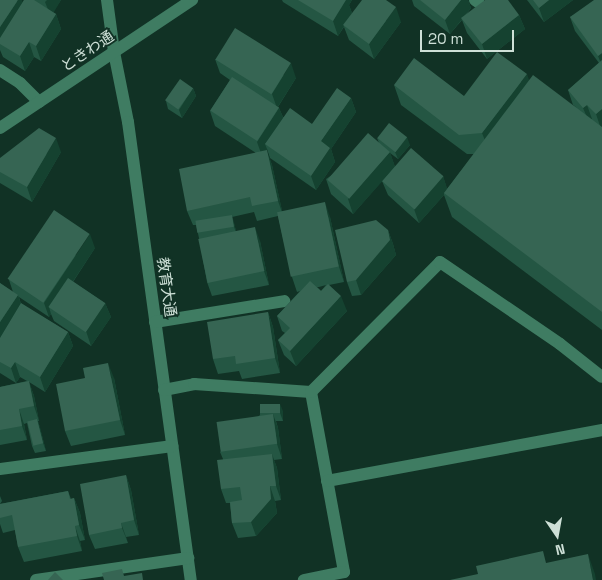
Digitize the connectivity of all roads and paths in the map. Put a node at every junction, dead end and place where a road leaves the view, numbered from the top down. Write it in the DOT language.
graph roads {
  1 [pos="107,0"];
  2 [pos="192,0"];
  3 [pos="114,52"];
  4 [pos="0,70"];
  5 [pos="39,102"];
  6 [pos="0,128"];
  7 [pos="284,301"];
  8 [pos="155,322"];
  9 [pos="602,377"];
  10 [pos="164,390"];
  11 [pos="311,392"];
  12 [pos="602,430"];
  13 [pos="172,446"];
  14 [pos="0,469"];
  15 [pos="327,481"];
  16 [pos="188,558"];
  17 [pos="36,580"];
  18 [pos="191,580"];
  19 [pos="304,580"];
  1 -- 3 [label="street, 教育大通"];
  2 -- 3 [label="street, ときわ通"];
  3 -- 5 [label="street, ときわ通"];
  3 -- 8 [label="street, 教育大通"];
  4 -- 5 [label="street"];
  5 -- 6 [label="street, ときわ通"];
  7 -- 8 [label="street"];
  8 -- 10 [label="street, 教育大通"];
  9 -- 11 [label="street"];
  10 -- 11 [label="street"];
  10 -- 13 [label="street, 教育大通"];
  11 -- 15 [label="street"];
  12 -- 15 [label="street"];
  13 -- 14 [label="street"];
  13 -- 16 [label="street, 教育大通"];
  15 -- 19 [label="street"];
  16 -- 17 [label="street"];
  16 -- 18 [label="street, 教育大通"];
}
